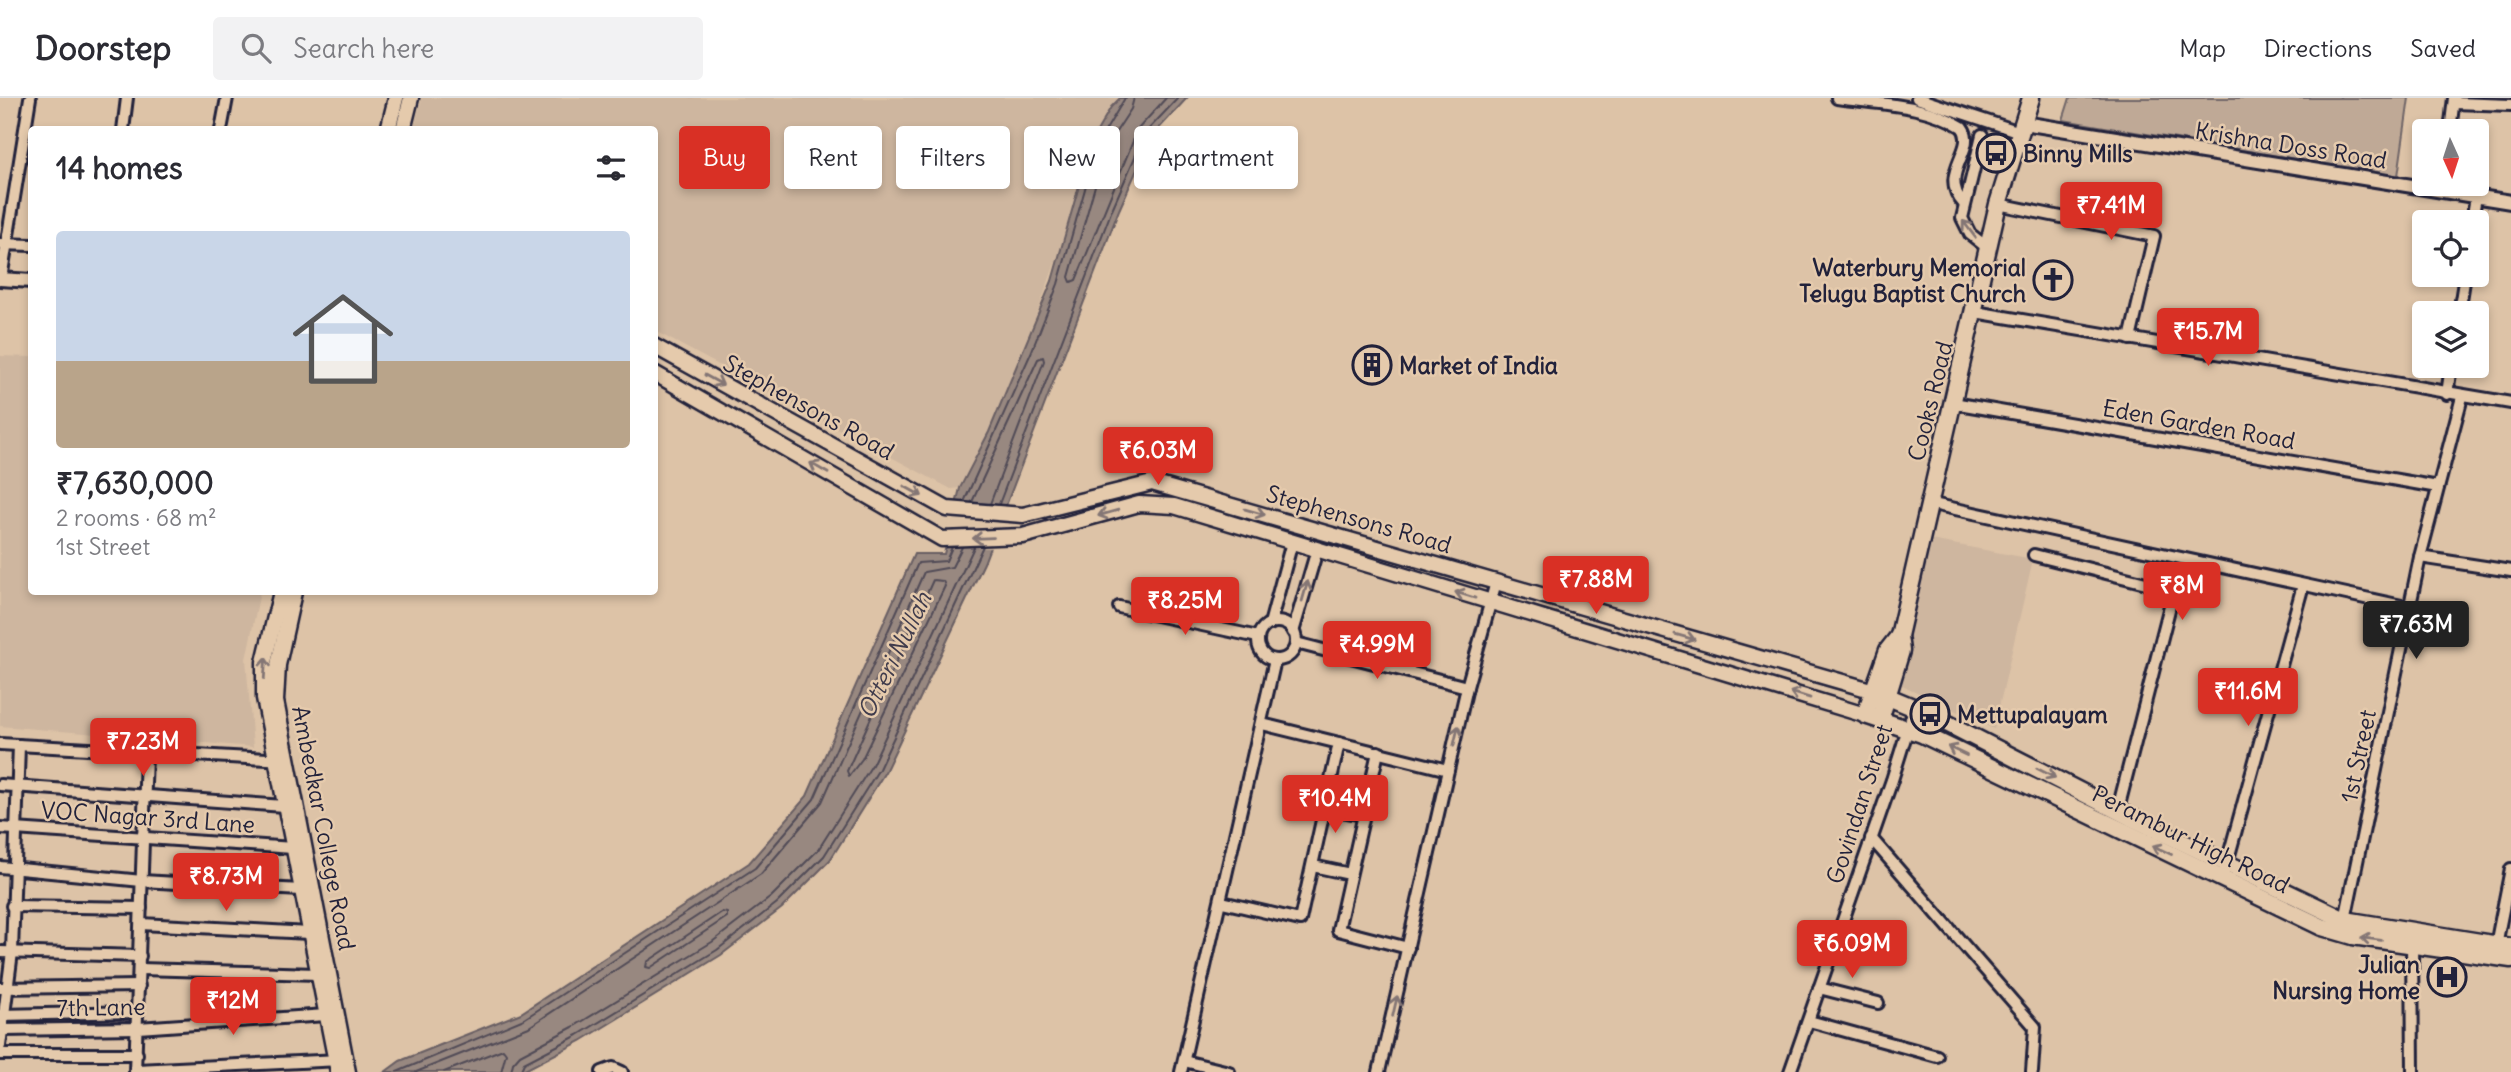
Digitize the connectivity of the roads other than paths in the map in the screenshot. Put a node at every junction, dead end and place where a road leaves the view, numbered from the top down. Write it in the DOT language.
graph roads {
  1 [pos="30,98"];
  2 [pos="127,98"];
  3 [pos="228,98"];
  4 [pos="396,98"];
  5 [pos="411,98"];
  6 [pos="1837,98"];
  7 [pos="1917,98"];
  8 [pos="2031,98"];
  9 [pos="2454,101"];
  10 [pos="2511,105"];
  11 [pos="2451,119"];
  12 [pos="123,126"];
  13 [pos="222,126"];
  14 [pos="389,126"];
  15 [pos="404,126"];
  16 [pos="2022,127"];
  17 [pos="1982,135"];
  18 [pos="2412,183"];
  19 [pos="2476,196"];
  20 [pos="2511,202"];
  21 [pos="1964,204"];
  22 [pos="1998,204"];
  23 [pos="2474,210"];
  24 [pos="3,244"];
  25 [pos="28,245"];
  26 [pos="1989,249"];
  27 [pos="1,279"];
  28 [pos="28,281"];
  29 [pos="1975,312"];
  30 [pos="2130,339"];
  31 [pos="658,348"];
  32 [pos="658,375"];
  33 [pos="2449,378"];
  34 [pos="2447,394"];
  35 [pos="2462,397"];
  36 [pos="1952,403"];
  37 [pos="2511,403"];
  38 [pos="2438,487"];
  39 [pos="1928,503"];
  40 [pos="1292,542"];
  41 [pos="1317,550"];
  42 [pos="2035,555"];
  43 [pos="2420,557"];
  44 [pos="2511,571"];
  45 [pos="1496,582"];
  46 [pos="2303,585"];
  47 [pos="280,595"];
  48 [pos="293,595"];
  49 [pos="1490,602"];
  50 [pos="1119,607"];
  51 [pos="2411,608"];
  52 [pos="1270,624"];
  53 [pos="1258,637"];
  54 [pos="1294,637"];
  55 [pos="1275,660"];
  56 [pos="1467,687"];
  57 [pos="1881,694"];
  58 [pos="1914,709"];
  59 [pos="1873,717"];
  60 [pos="1262,724"];
  61 [pos="1907,728"];
  62 [pos="1339,743"];
  63 [pos="0,744"];
  64 [pos="19,746"];
  65 [pos="1378,752"];
  66 [pos="145,755"];
  67 [pos="281,760"];
  68 [pos="1448,770"];
  69 [pos="0,785"];
  70 [pos="16,786"];
  71 [pos="144,794"];
  72 [pos="284,806"];
  73 [pos="1325,808"];
  74 [pos="2118,809"];
  75 [pos="1363,815"];
  76 [pos="0,828"];
  77 [pos="14,828"];
  78 [pos="2134,828"];
  79 [pos="143,837"];
  80 [pos="1871,838"];
  81 [pos="293,848"];
  82 [pos="1313,866"];
  83 [pos="0,867"];
  84 [pos="14,868"];
  85 [pos="2511,869"];
  86 [pos="2225,871"];
  87 [pos="1350,874"];
  88 [pos="142,881"];
  89 [pos="301,890"];
  90 [pos="8,900"];
  91 [pos="1222,902"];
  92 [pos="141,908"];
  93 [pos="2345,920"];
  94 [pos="141,924"];
  95 [pos="6,925"];
  96 [pos="309,933"];
  97 [pos="2412,938"];
  98 [pos="2503,946"];
  99 [pos="1408,948"];
  100 [pos="6,953"];
  101 [pos="140,956"];
  102 [pos="2511,959"];
  103 [pos="140,969"];
  104 [pos="318,974"];
  105 [pos="139,986"];
  106 [pos="4,987"];
  107 [pos="1819,988"];
  108 [pos="1878,1003"];
  109 [pos="138,1012"];
  110 [pos="2,1015"];
  111 [pos="326,1015"];
  112 [pos="1809,1021"];
  113 [pos="138,1028"];
  114 [pos="3,1030"];
  115 [pos="0,1046"];
  116 [pos="0,1054"];
  117 [pos="137,1054"];
  118 [pos="1937,1056"];
  119 [pos="342,1066"];
  120 [pos="1183,1066"];
  121 [pos="171,1070"];
  122 [pos="136,1071"];
  123 [pos="602,1072"];
  124 [pos="622,1072"];
  125 [pos="1229,1072"];
  126 [pos="1379,1072"];
  127 [pos="1790,1072"];
  128 [pos="2032,1072"];
  129 [pos="2413,1072"];
  1 -- 24 [label="street"];
  2 -- 12 [label="street"];
  3 -- 13 [label="street"];
  4 -- 14 [label="main road"];
  5 -- 15 [label="main road"];
  6 -- 21 [label="street"];
  7 -- 16 [label="street"];
  8 -- 16 [label="main road, Cooks Road"];
  9 -- 10 [label="street"];
  9 -- 11 [label="street"];
  16 -- 18 [label="street, Krishna Doss Road"];
  16 -- 22 [label="main road, Cooks Road"];
  17 -- 21 [label="street"];
  19 -- 20 [label="street, Krishna Doss Road"];
  19 -- 23 [label="street"];
  26 -- 21 [label="street, one-way"];
  22 -- 26 [label="main road, Cooks Road"];
  22 -- 30 [label="street"];
  24 -- 25 [label="street"];
  24 -- 27 [label="street"];
  26 -- 29 [label="main road, Cooks Road"];
  27 -- 28 [label="street"];
  29 -- 30 [label="street"];
  29 -- 36 [label="main road, Cooks Road"];
  30 -- 34 [label="street"];
  31 -- 45 [label="main road, Stephensons Road, one-way"];
  40 -- 32 [label="main road, Stephensons Road, one-way"];
  33 -- 34 [label="street"];
  34 -- 35 [label="street"];
  35 -- 37 [label="street"];
  35 -- 38 [label="street, 1st Street"];
  36 -- 38 [label="street, Eden Garden Road"];
  36 -- 39 [label="main road, Cooks Road"];
  38 -- 43 [label="street, 1st Street"];
  39 -- 46 [label="street"];
  39 -- 57 [label="main road, Cooks Road"];
  40 -- 41 [label="main road, Stephensons Road"];
  40 -- 52 [label="street"];
  49 -- 41 [label="main road, Stephensons Road, one-way"];
  54 -- 41 [label="street, one-way"];
  42 -- 74 [label="street"];
  43 -- 44 [label="street"];
  43 -- 51 [label="street, 1st Street"];
  45 -- 49 [label="street"];
  45 -- 57 [label="main road, Stephensons Road, one-way"];
  46 -- 51 [label="street"];
  46 -- 86 [label="street"];
  67 -- 47 [label="main road, Ambedkar College Road, one-way"];
  48 -- 67 [label="main road, Ambedkar College Road"];
  49 -- 56 [label="street"];
  59 -- 49 [label="main road, Stephensons Road, one-way"];
  50 -- 53 [label="street"];
  51 -- 93 [label="street, 1st Street"];
  52 -- 53 [label="street"];
  52 -- 54 [label="street"];
  53 -- 55 [label="street"];
  54 -- 55 [label="street"];
  54 -- 56 [label="street"];
  55 -- 60 [label="street"];
  68 -- 56 [label="street, one-way"];
  57 -- 58 [label="main road, Perambur High Road"];
  57 -- 59 [label="main road, Cooks Road"];
  58 -- 61 [label="street, Govindan Street"];
  58 -- 74 [label="main road, Perambur High Road, one-way"];
  59 -- 61 [label="main road, Perambur High Road"];
  60 -- 62 [label="street"];
  60 -- 91 [label="street"];
  78 -- 61 [label="main road, Perambur High Road, one-way"];
  61 -- 80 [label="street, Govindan Street"];
  62 -- 65 [label="street"];
  62 -- 73 [label="street"];
  63 -- 64 [label="street"];
  64 -- 66 [label="street"];
  64 -- 70 [label="street"];
  65 -- 68 [label="street"];
  65 -- 75 [label="street"];
  66 -- 67 [label="street"];
  66 -- 71 [label="street"];
  67 -- 72 [label="main road, Ambedkar College Road"];
  67 -- 119 [label="main road, Ambedkar College Road"];
  68 -- 99 [label="street"];
  69 -- 70 [label="street"];
  70 -- 71 [label="street"];
  70 -- 77 [label="street"];
  71 -- 72 [label="street"];
  71 -- 79 [label="street"];
  72 -- 81 [label="main road, Ambedkar College Road"];
  73 -- 75 [label="street"];
  73 -- 82 [label="street"];
  74 -- 78 [label="main road, Perambur High Road"];
  75 -- 87 [label="street"];
  76 -- 77 [label="street, VOC Nagar 3rd Lane"];
  77 -- 79 [label="street, VOC Nagar 3rd Lane"];
  77 -- 84 [label="street"];
  78 -- 86 [label="main road, Perambur High Road"];
  79 -- 81 [label="street, VOC Nagar 3rd Lane"];
  79 -- 88 [label="street"];
  80 -- 107 [label="street, Govindan Street"];
  80 -- 128 [label="street"];
  81 -- 89 [label="main road, Ambedkar College Road"];
  82 -- 87 [label="street"];
  82 -- 91 [label="street"];
  83 -- 84 [label="street"];
  84 -- 88 [label="street"];
  84 -- 90 [label="street"];
  85 -- 98 [label="street"];
  86 -- 93 [label="main road, Perambur High Road"];
  97 -- 86 [label="main road, Perambur High Road, one-way"];
  87 -- 99 [label="street"];
  88 -- 89 [label="street"];
  88 -- 92 [label="street"];
  89 -- 96 [label="main road, Ambedkar College Road"];
  90 -- 92 [label="street"];
  90 -- 95 [label="street"];
  91 -- 120 [label="street"];
  92 -- 94 [label="street"];
  93 -- 97 [label="main road, Perambur High Road"];
  94 -- 96 [label="street"];
  94 -- 101 [label="street"];
  95 -- 100 [label="street"];
  96 -- 104 [label="main road, Ambedkar College Road"];
  97 -- 98 [label="main road, Perambur High Road"];
  97 -- 102 [label="main road, Perambur High Road"];
  97 -- 129 [label="street"];
  126 -- 99 [label="street, one-way"];
  100 -- 101 [label="street"];
  100 -- 106 [label="street"];
  101 -- 103 [label="street"];
  103 -- 104 [label="street"];
  103 -- 105 [label="street"];
  104 -- 111 [label="main road, Ambedkar College Road"];
  105 -- 106 [label="street"];
  105 -- 109 [label="street"];
  106 -- 110 [label="street"];
  107 -- 108 [label="street"];
  107 -- 112 [label="street, Govindan Street"];
  109 -- 110 [label="street"];
  109 -- 113 [label="street"];
  110 -- 114 [label="street"];
  111 -- 113 [label="street, 7th Lane"];
  111 -- 119 [label="main road, Ambedkar College Road"];
  112 -- 118 [label="street"];
  112 -- 127 [label="street, Govindan Street"];
  113 -- 114 [label="street, 7th Lane"];
  113 -- 117 [label="street"];
  114 -- 115 [label="street"];
  116 -- 117 [label="street"];
  117 -- 122 [label="street"];
  119 -- 121 [label="street"];
  120 -- 125 [label="street"];
  121 -- 122 [label="street"];
  123 -- 124 [label="street"];
}
